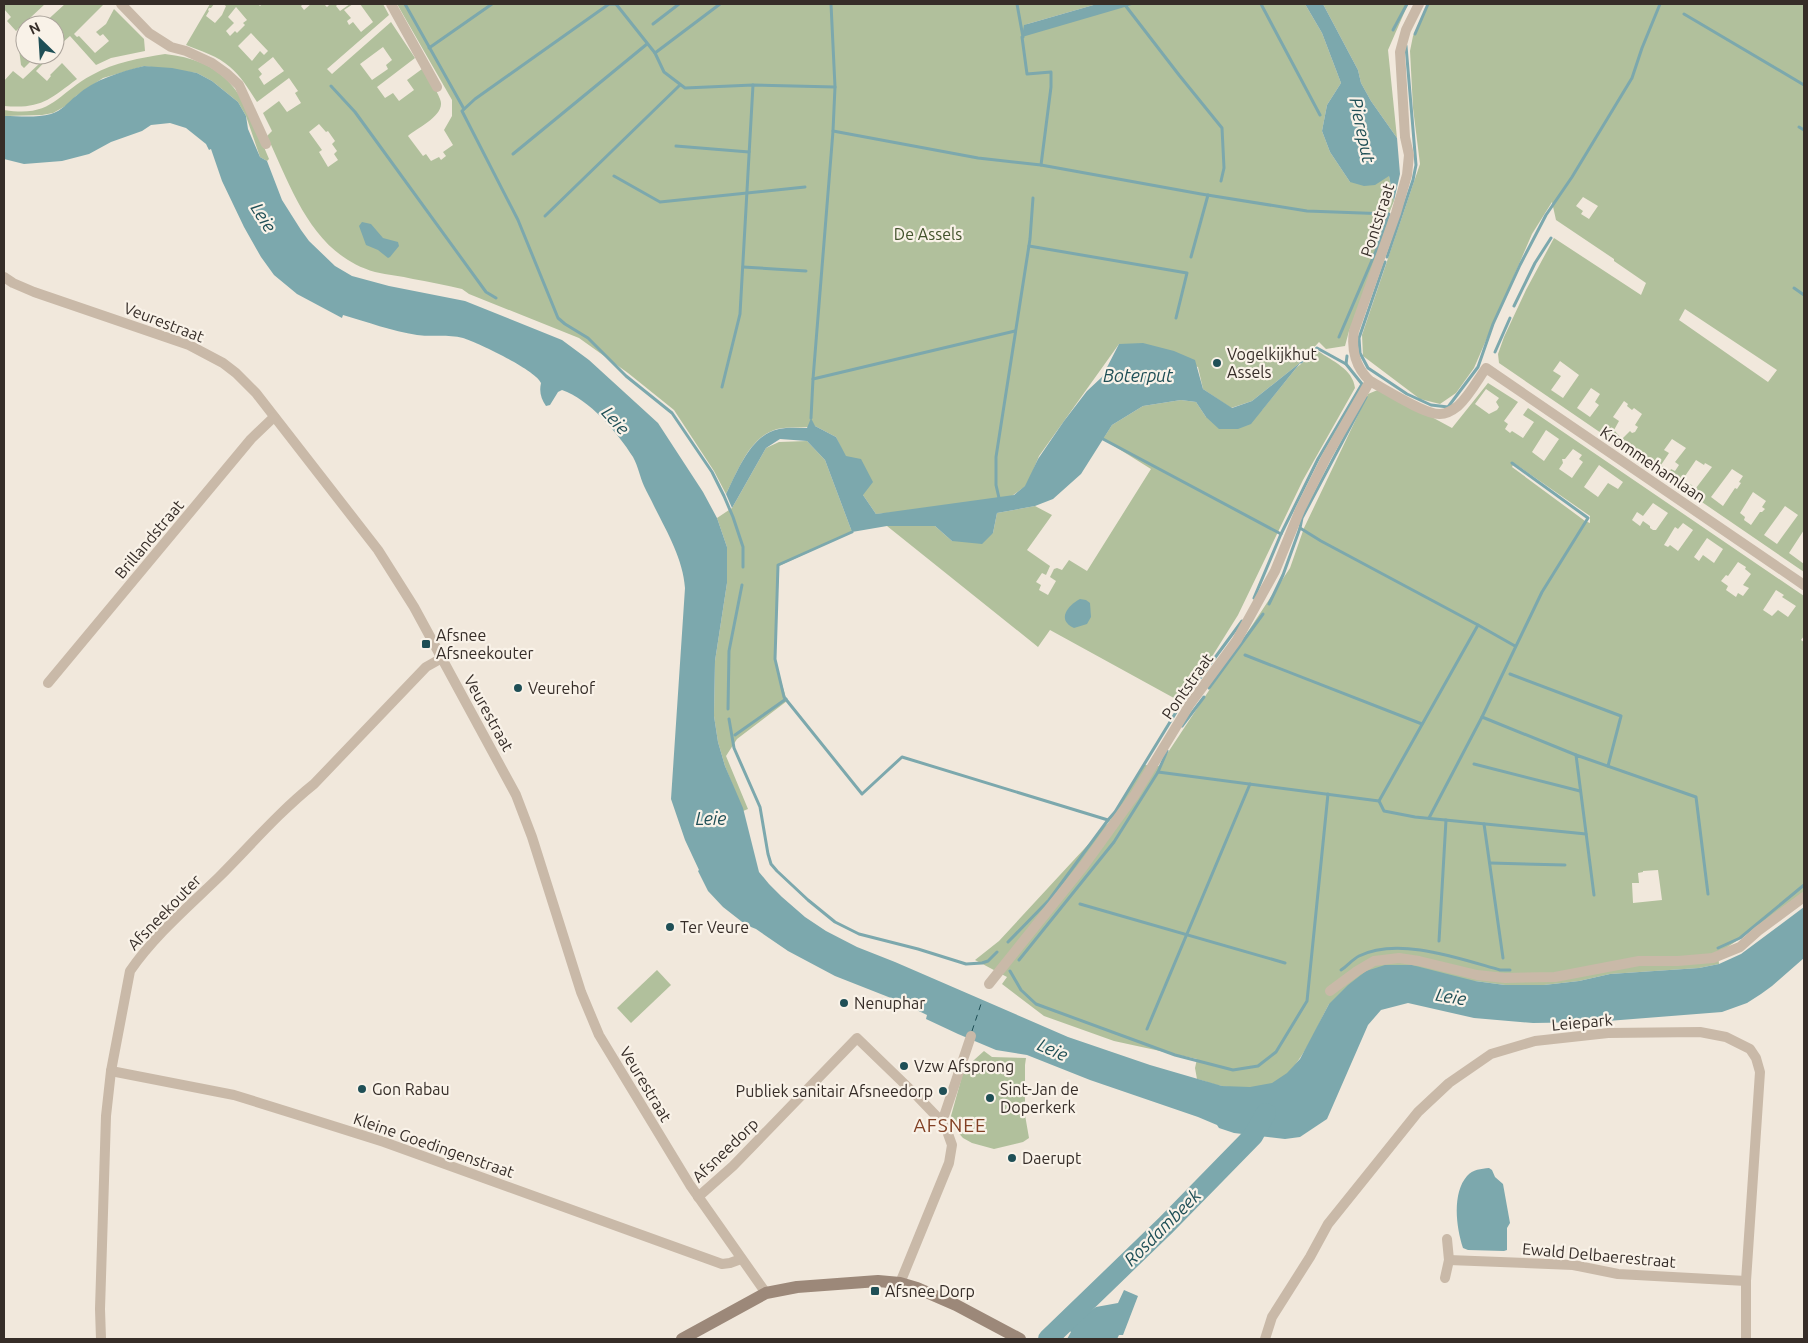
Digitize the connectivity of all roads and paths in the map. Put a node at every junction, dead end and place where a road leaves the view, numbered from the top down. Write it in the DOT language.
graph roads {
  1 [pos="121,4"];
  2 [pos="391,4"];
  3 [pos="1418,4"];
  4 [pos="437,87"];
  5 [pos="266,144"];
  6 [pos="4,277"];
  7 [pos="1486,368"];
  8 [pos="1370,381"];
  9 [pos="274,417"];
  10 [pos="1804,585"];
  11 [pos="442,658"];
  12 [pos="48,683"];
  13 [pos="1804,897"];
  14 [pos="989,984"];
  15 [pos="1330,991"];
  16 [pos="971,1036"];
  17 [pos="111,1071"];
  18 [pos="942,1122"];
  19 [pos="698,1197"];
  20 [pos="1447,1239"];
  21 [pos="741,1259"];
  22 [pos="1449,1260"];
  23 [pos="1446,1278"];
  24 [pos="1746,1281"];
  25 [pos="900,1283"];
  26 [pos="766,1293"];
  27 [pos="101,1339"];
  28 [pos="682,1339"];
  29 [pos="1020,1339"];
  30 [pos="1265,1339"];
  31 [pos="1746,1339"];
  1 -- 5 [label="street"];
  2 -- 4 [label="street"];
  3 -- 8 [label="street, Pontstraat"];
  6 -- 9 [label="street, Veurestraat"];
  7 -- 8 [label="street, Pontstraat"];
  7 -- 10 [label="street, Krommehamlaan"];
  8 -- 14 [label="street, Pontstraat"];
  9 -- 11 [label="street, Veurestraat"];
  9 -- 12 [label="street, Brillandstraat"];
  11 -- 17 [label="street, Afsneekouter"];
  11 -- 19 [label="street, Veurestraat"];
  13 -- 15 [label="street"];
  16 -- 18 [label="street"];
  17 -- 21 [label="street, Kleine Goedingenstraat"];
  17 -- 27 [label="street, Afsneekouter"];
  18 -- 19 [label="street, Afsneedorp"];
  18 -- 25 [label="street, Afsneedorp"];
  19 -- 21 [label="street, Veurestraat"];
  20 -- 22 [label="street"];
  21 -- 26 [label="street, Veurestraat"];
  22 -- 23 [label="street"];
  22 -- 24 [label="street, Ewald Delbaerestraat"];
  24 -- 30 [label="street, Leiepark"];
  24 -- 31 [label="street, Leiepark"];
  25 -- 26 [label="street"];
  25 -- 29 [label="street"];
  26 -- 28 [label="street"];
}
